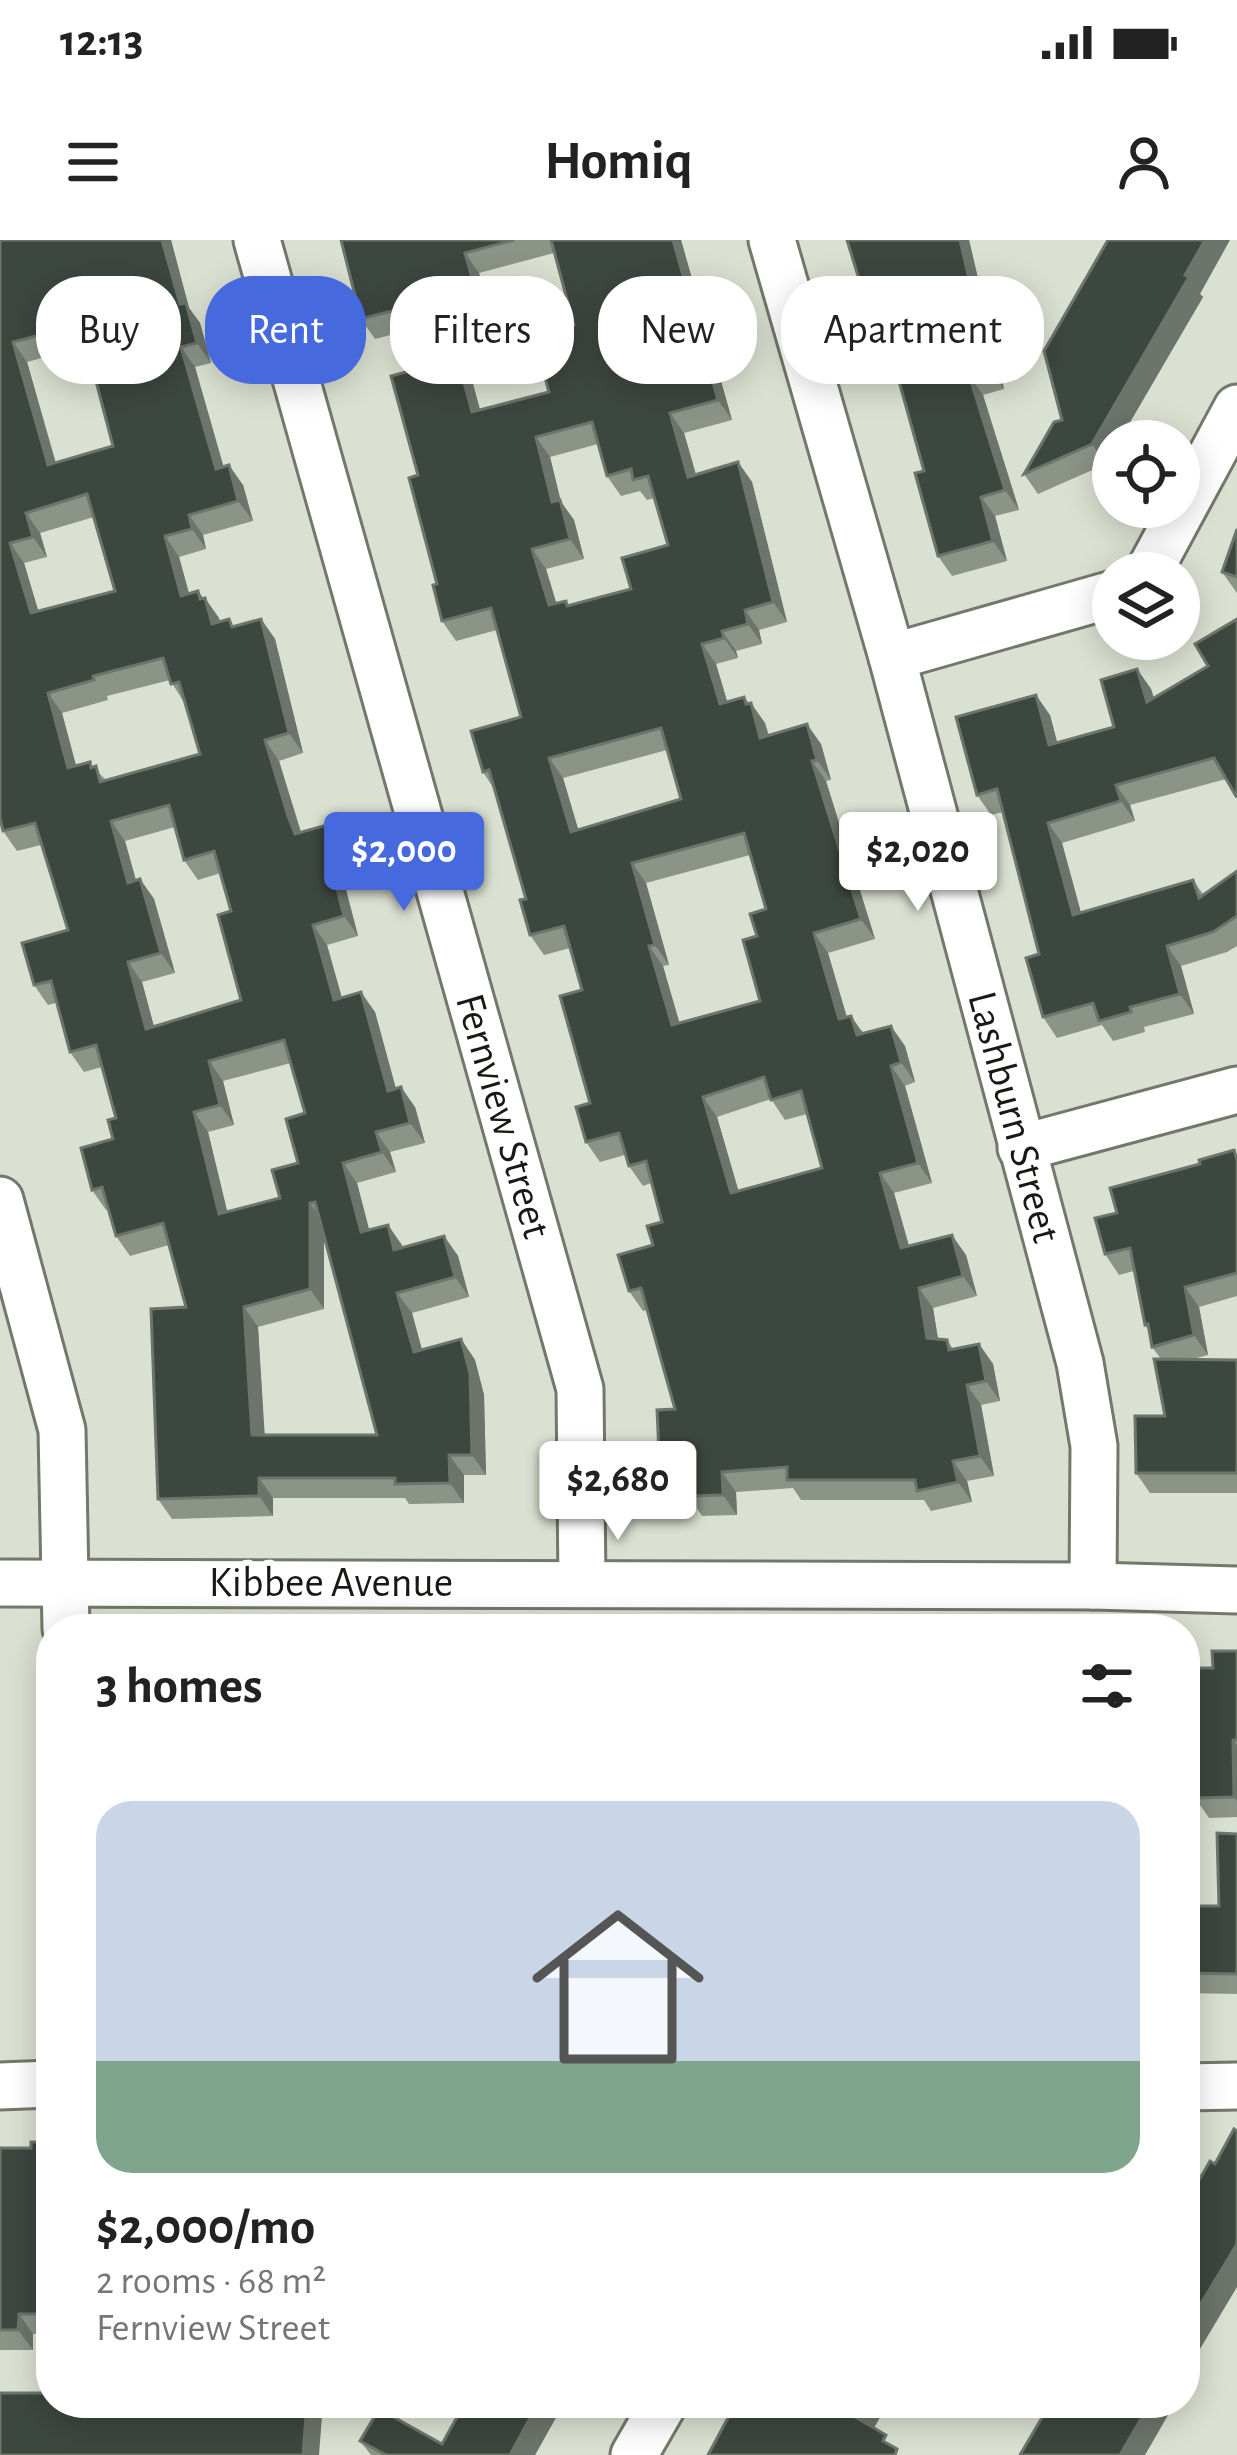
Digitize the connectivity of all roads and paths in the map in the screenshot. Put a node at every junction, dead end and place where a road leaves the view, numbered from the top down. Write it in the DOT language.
graph roads {
  1 [pos="257,240"];
  2 [pos="772,240"];
  3 [pos="1237,408"];
  4 [pos="1159,552"];
  5 [pos="1092,600"];
  6 [pos="892,657"];
  7 [pos="1237,1090"];
  8 [pos="1021,1148"];
  9 [pos="0,1200"];
  10 [pos="65,1581"];
  11 [pos="0,1583"];
  12 [pos="582,1584"];
  13 [pos="1093,1586"];
  14 [pos="1237,1590"];
  15 [pos="66,1614"];
  16 [pos="36,2085"];
  17 [pos="0,2086"];
  18 [pos="1237,2086"];
  19 [pos="1200,2087"];
  20 [pos="655,2418"];
  21 [pos="634,2455"];
  1 -- 12 [label="street, Fernview Street"];
  2 -- 6 [label="street, Lashburn Street"];
  3 -- 4 [label="street"];
  5 -- 6 [label="street"];
  6 -- 8 [label="street, Lashburn Street"];
  7 -- 8 [label="street"];
  8 -- 13 [label="street, Lashburn Street"];
  9 -- 10 [label="street"];
  10 -- 11 [label="street, Kibbee Avenue"];
  10 -- 12 [label="street, Kibbee Avenue"];
  10 -- 15 [label="street"];
  12 -- 13 [label="street, Kibbee Avenue"];
  13 -- 14 [label="street, Kibbee Avenue"];
  16 -- 17 [label="street"];
  18 -- 19 [label="street"];
  20 -- 21 [label="street"];
}
